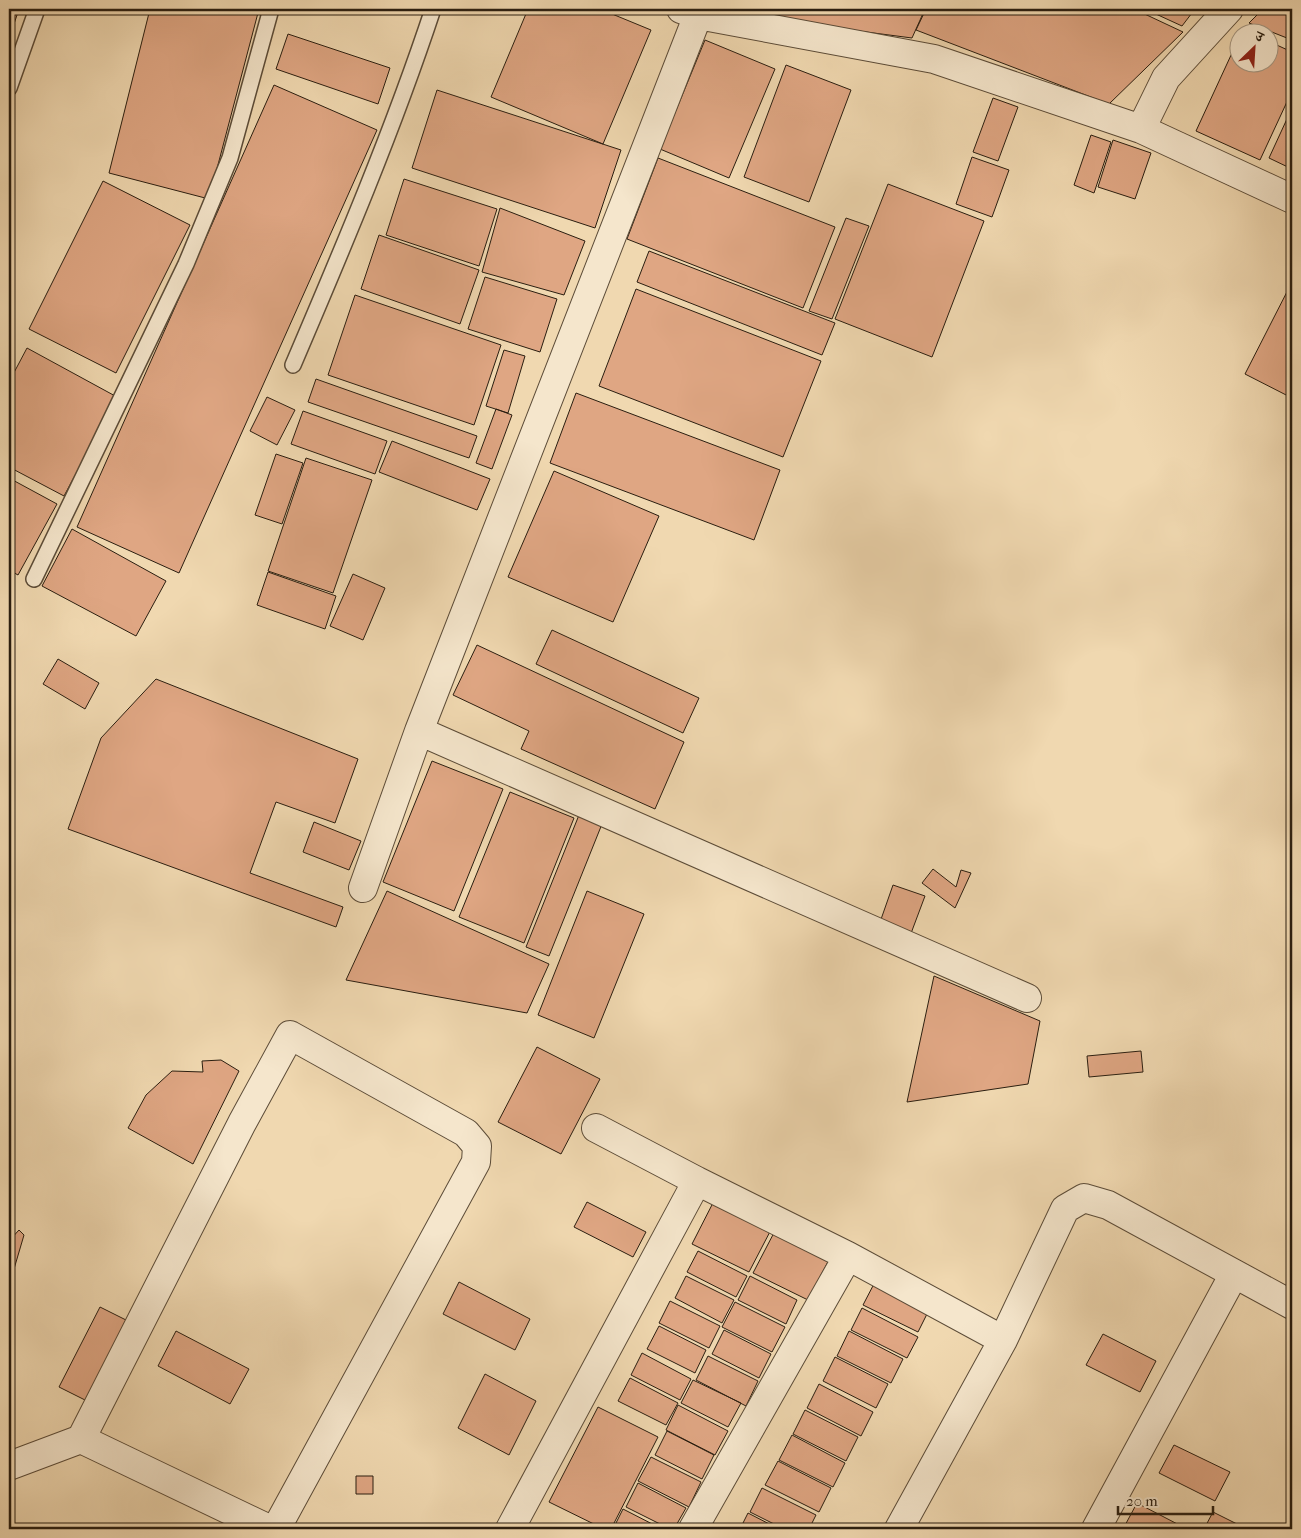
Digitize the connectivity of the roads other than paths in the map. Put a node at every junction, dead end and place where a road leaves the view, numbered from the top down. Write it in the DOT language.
graph roads {
  1 [pos="37,9"];
  2 [pos="271,9"];
  3 [pos="433,9"];
  4 [pos="1229,9"];
  5 [pos="689,12"];
  6 [pos="9,88"];
  7 [pos="1141,129"];
  8 [pos="1292,199"];
  9 [pos="293,365"];
  10 [pos="34,579"];
  11 [pos="419,731"];
  12 [pos="363,888"];
  13 [pos="1027,998"];
  14 [pos="596,1128"];
  15 [pos="697,1181"];
  16 [pos="848,1256"];
  17 [pos="1234,1274"];
  18 [pos="1292,1305"];
  19 [pos="1002,1340"];
  20 [pos="81,1439"];
  21 [pos="9,1466"];
  22 [pos="269,1529"];
  23 [pos="276,1529"];
  24 [pos="510,1529"];
  25 [pos="693,1529"];
  26 [pos="899,1529"];
  27 [pos="1096,1529"];
  1 -- 6 [label="lane"];
  2 -- 10 [label="lane"];
  3 -- 9 [label="lane"];
  4 -- 7 [label="street"];
  5 -- 7 [label="street"];
  5 -- 11 [label="street"];
  7 -- 8 [label="street"];
  11 -- 12 [label="street"];
  11 -- 13 [label="street"];
  14 -- 15 [label="street"];
  15 -- 16 [label="street"];
  15 -- 24 [label="street"];
  16 -- 19 [label="street"];
  16 -- 25 [label="street"];
  17 -- 18 [label="street"];
  17 -- 19 [label="street"];
  17 -- 27 [label="street"];
  19 -- 26 [label="street"];
  20 -- 21 [label="street"];
  20 -- 22 [label="street"];
  20 -- 23 [label="street"];
}
